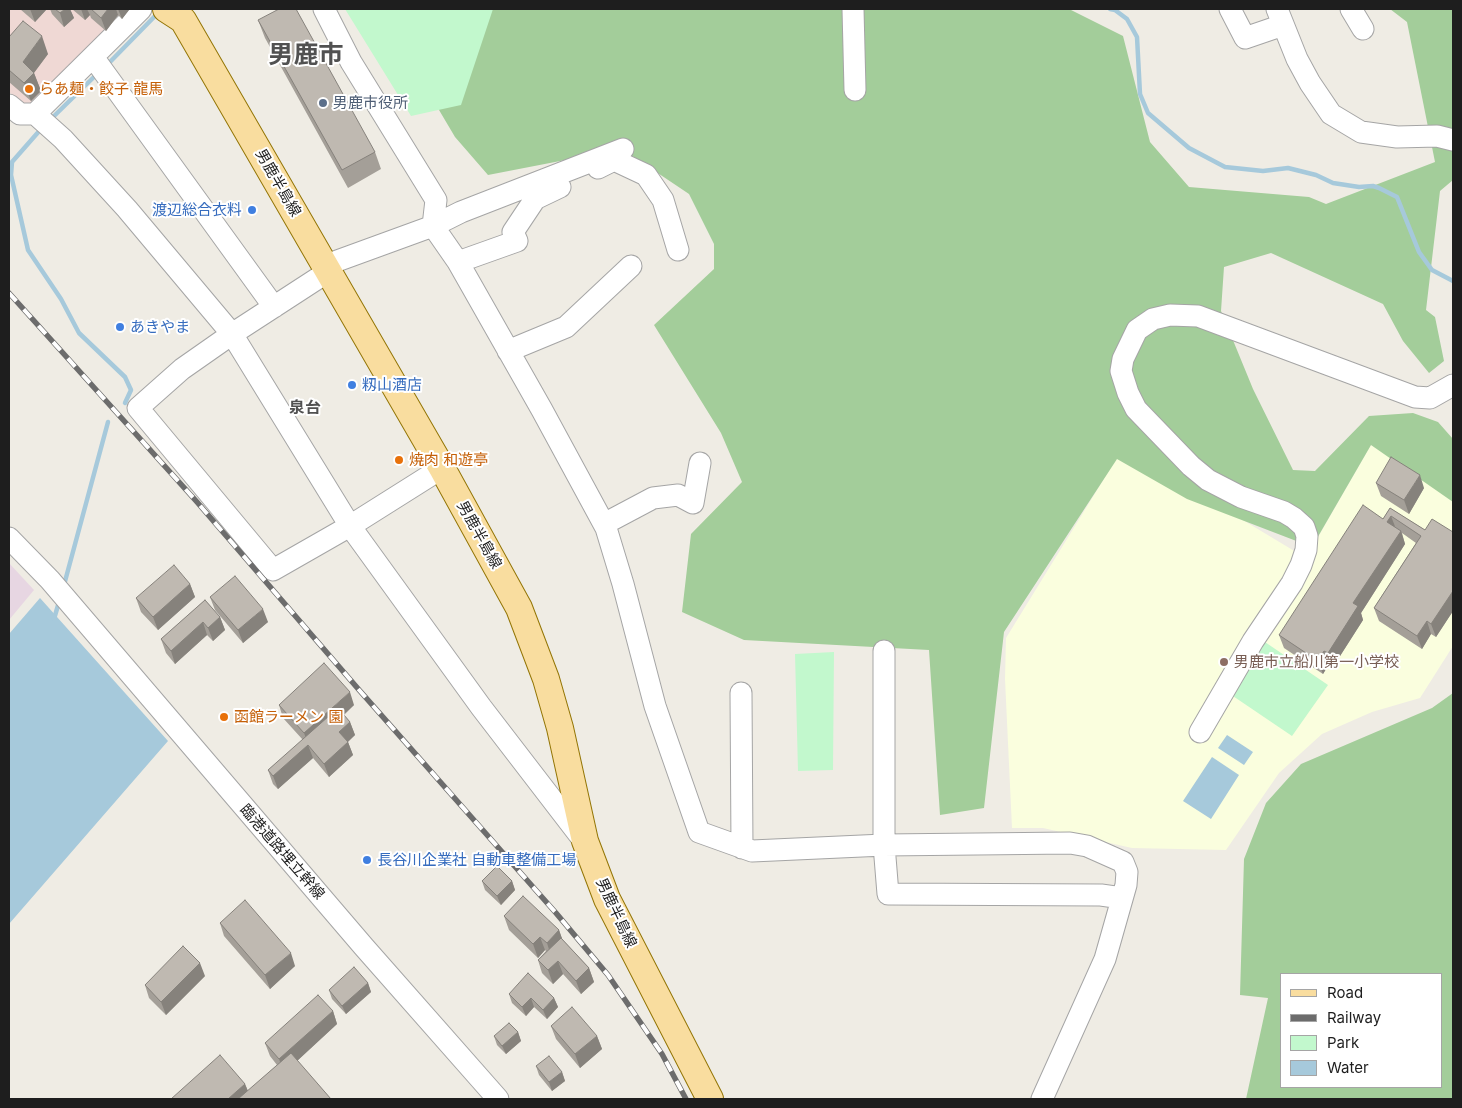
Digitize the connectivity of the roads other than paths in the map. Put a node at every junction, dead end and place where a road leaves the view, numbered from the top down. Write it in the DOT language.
graph roads {
  1 [pos="141,9"];
  2 [pos="166,9"];
  3 [pos="324,9"];
  4 [pos="853,9"];
  5 [pos="1230,9"];
  6 [pos="1350,9"];
  7 [pos="1280,17"];
  8 [pos="1363,29"];
  9 [pos="93,57"];
  10 [pos="855,90"];
  11 [pos="9,105"];
  12 [pos="35,114"];
  13 [pos="1453,140"];
  14 [pos="622,148"];
  15 [pos="433,226"];
  16 [pos="678,250"];
  17 [pos="458,262"];
  18 [pos="630,266"];
  19 [pos="327,268"];
  20 [pos="274,306"];
  21 [pos="232,334"];
  22 [pos="508,351"];
  23 [pos="1453,385"];
  24 [pos="700,463"];
  25 [pos="442,468"];
  26 [pos="604,524"];
  27 [pos="350,526"];
  28 [pos="9,538"];
  29 [pos="884,651"];
  30 [pos="741,692"];
  31 [pos="1200,732"];
  32 [pos="584,841"];
  33 [pos="884,845"];
  34 [pos="742,848"];
  35 [pos="1122,898"];
  36 [pos="498,1099"];
  37 [pos="710,1099"];
  38 [pos="1042,1099"];
  1 -- 9 [label="street"];
  2 -- 19 [label="main road, 男鹿半島線"];
  3 -- 15 [label="street"];
  4 -- 10 [label="street"];
  5 -- 7 [label="street"];
  6 -- 8 [label="street"];
  7 -- 13 [label="street"];
  9 -- 12 [label="street"];
  9 -- 20 [label="street"];
  11 -- 12 [label="street"];
  12 -- 21 [label="street"];
  14 -- 15 [label="street"];
  15 -- 17 [label="street"];
  15 -- 19 [label="street"];
  16 -- 17 [label="street"];
  17 -- 22 [label="street"];
  18 -- 22 [label="street"];
  19 -- 20 [label="street"];
  19 -- 25 [label="main road, 男鹿半島線"];
  20 -- 21 [label="street"];
  21 -- 27 [label="street"];
  21 -- 27 [label="street"];
  22 -- 26 [label="street"];
  23 -- 31 [label="street"];
  24 -- 26 [label="street"];
  25 -- 27 [label="street"];
  25 -- 32 [label="main road, 男鹿半島線"];
  26 -- 34 [label="street"];
  27 -- 32 [label="street"];
  28 -- 36 [label="street, 臨港道路埋立幹線"];
  29 -- 33 [label="street"];
  30 -- 34 [label="street"];
  32 -- 37 [label="main road, 男鹿半島線"];
  33 -- 34 [label="street"];
  33 -- 35 [label="street"];
  33 -- 35 [label="street"];
  35 -- 38 [label="street"];
}
